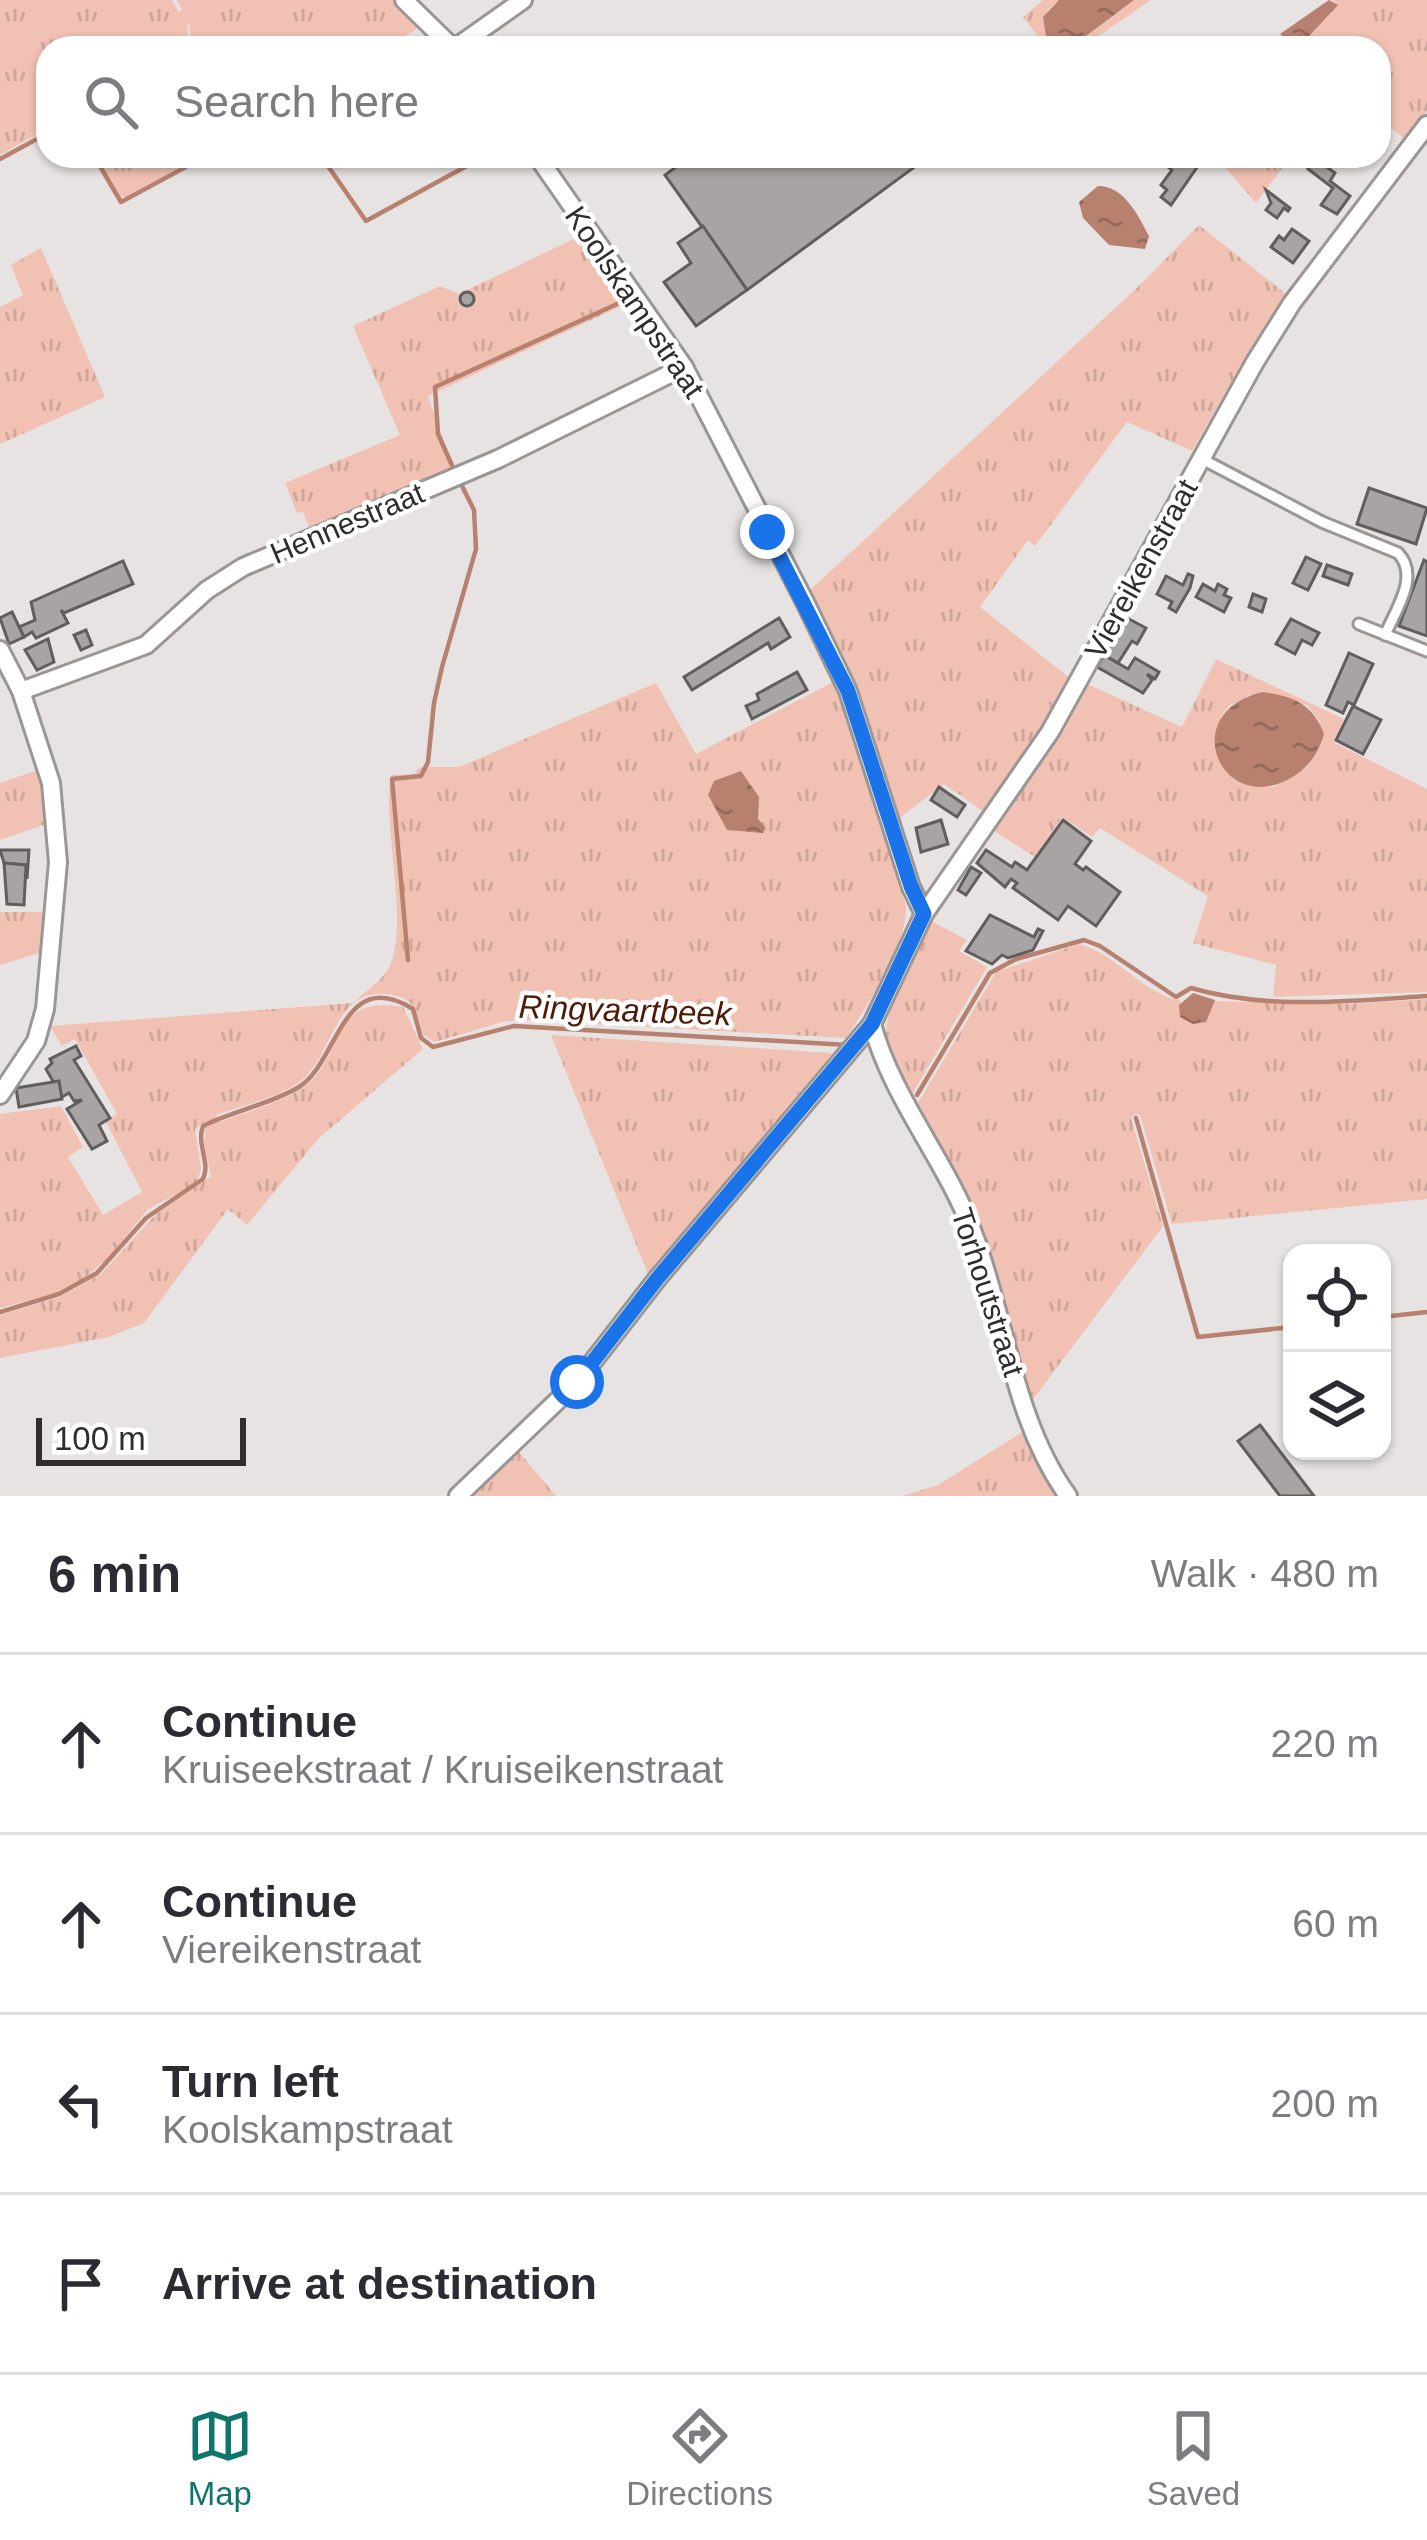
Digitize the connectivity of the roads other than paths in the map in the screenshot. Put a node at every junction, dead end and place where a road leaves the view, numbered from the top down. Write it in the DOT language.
graph roads {
  1 [pos="404,0"];
  2 [pos="523,0"];
  3 [pos="442,36"];
  4 [pos="471,36"];
  5 [pos="1427,124"];
  6 [pos="545,168"];
  7 [pos="684,368"];
  8 [pos="1202,458"];
  9 [pos="1359,624"];
  10 [pos="1385,635"];
  11 [pos="0,650"];
  12 [pos="1427,651"];
  13 [pos="21,691"];
  14 [pos="924,914"];
  15 [pos="872,1024"];
  16 [pos="0,1095"];
  17 [pos="458,1496"];
  18 [pos="1068,1496"];
  1 -- 3 [label="street"];
  2 -- 4 [label="street"];
  5 -- 8 [label="street, Viereikenstraat"];
  6 -- 7 [label="street, Koolskampstraat"];
  7 -- 13 [label="street, Hennestraat"];
  7 -- 14 [label="street, Koolskampstraat"];
  8 -- 10 [label="lane"];
  8 -- 14 [label="street, Viereikenstraat"];
  9 -- 10 [label="lane"];
  10 -- 12 [label="lane"];
  11 -- 13 [label="street"];
  13 -- 16 [label="street"];
  14 -- 15 [label="street, Viereikenstraat"];
  15 -- 17 [label="street, Viereikenstraat"];
  15 -- 18 [label="street, Torhoutstraat"];
}
